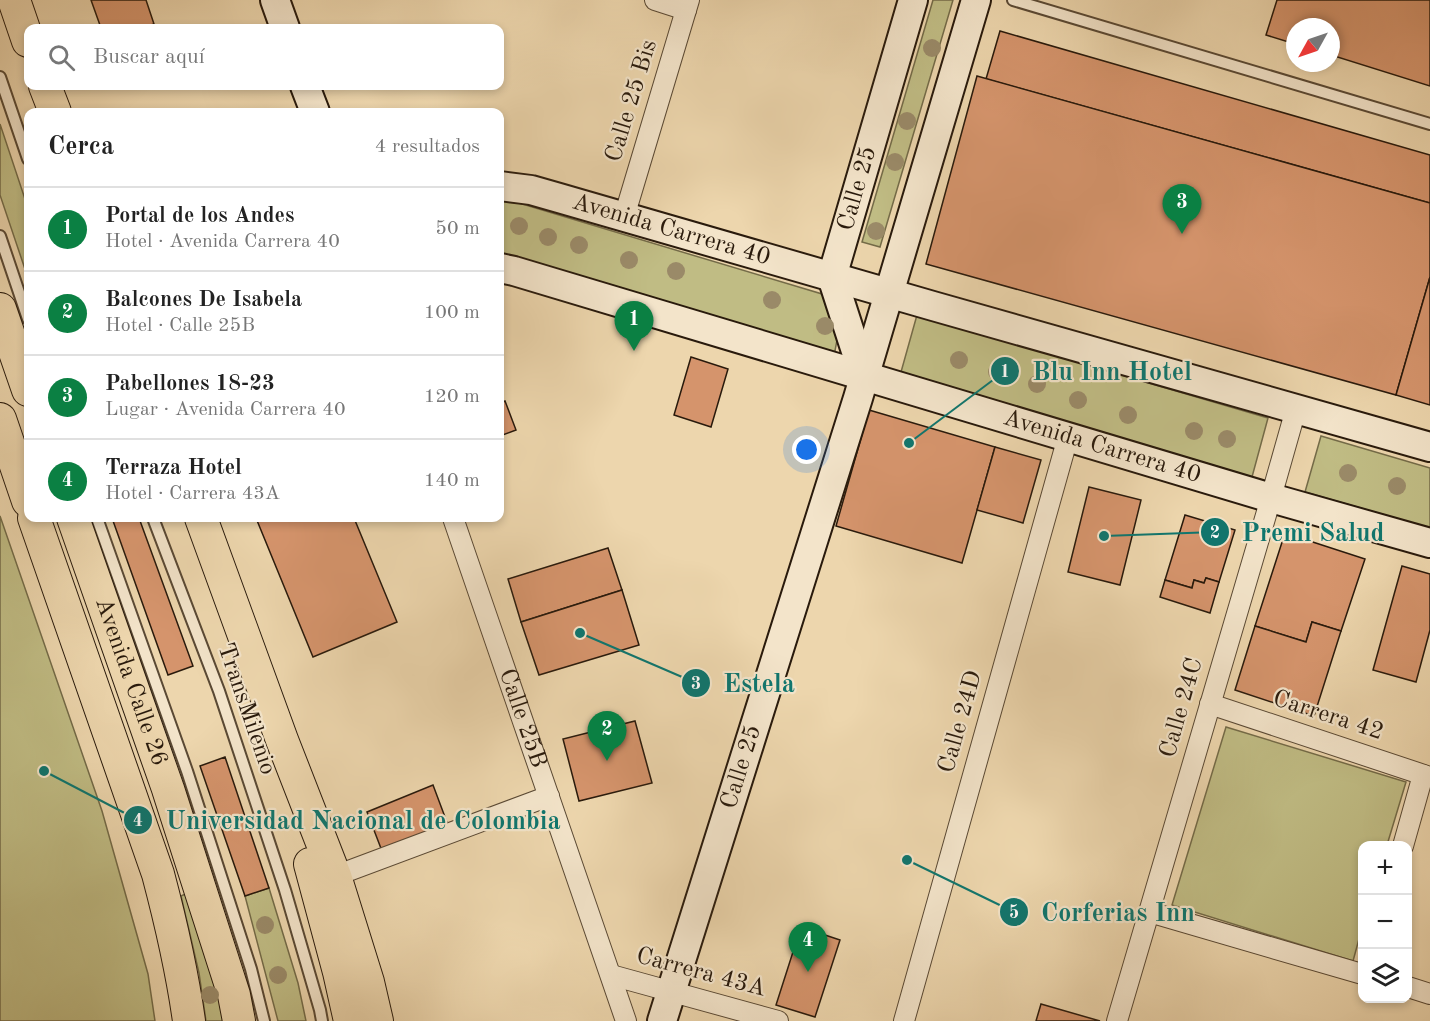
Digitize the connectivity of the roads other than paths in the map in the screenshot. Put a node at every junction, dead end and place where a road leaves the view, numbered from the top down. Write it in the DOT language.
graph roads {
  1 [pos="14,0"];
  2 [pos="275,0"];
  3 [pos="655,0"];
  4 [pos="913,0"];
  5 [pos="976,0"];
  6 [pos="1013,0"];
  7 [pos="688,5"];
  8 [pos="284,24"];
  9 [pos="24,29"];
  10 [pos="0,77"];
  11 [pos="47,90"];
  12 [pos="307,90"];
  13 [pos="53,108"];
  14 [pos="313,108"];
  15 [pos="1430,124"];
  16 [pos="24,147"];
  17 [pos="504,187"];
  18 [pos="624,217"];
  19 [pos="0,236"];
  20 [pos="504,269"];
  21 [pos="832,277"];
  22 [pos="888,293"];
  23 [pos="24,307"];
  24 [pos="0,309"];
  25 [pos="15,358"];
  26 [pos="864,376"];
  27 [pos="24,380"];
  28 [pos="1296,409"];
  29 [pos="0,419"];
  30 [pos="1068,437"];
  31 [pos="1430,447"];
  32 [pos="24,489"];
  33 [pos="1271,498"];
  34 [pos="35,522"];
  35 [pos="74,522"];
  36 [pos="98,522"];
  37 [pos="155,522"];
  38 [pos="202,522"];
  39 [pos="454,522"];
  40 [pos="1430,543"];
  41 [pos="1210,704"];
  42 [pos="282,740"];
  43 [pos="1426,776"];
  44 [pos="549,796"];
  45 [pos="1405,841"];
  46 [pos="335,876"];
  47 [pos="1149,912"];
  48 [pos="1358,973"];
  49 [pos="611,975"];
  50 [pos="1412,989"];
  51 [pos="671,991"];
  52 [pos="1430,994"];
  53 [pos="189,1021"];
  54 [pos="239,1021"];
  55 [pos="264,1021"];
  56 [pos="322,1021"];
  57 [pos="350,1021"];
  58 [pos="377,1021"];
  59 [pos="626,1021"];
  60 [pos="662,1021"];
  61 [pos="778,1021"];
  62 [pos="904,1021"];
  63 [pos="1117,1021"];
  1 -- 9 [label="main road"];
  2 -- 8 [label="main road"];
  3 -- 7 [label="street"];
  4 -- 21 [label="main road, Calle 25"];
  5 -- 22 [label="main road, Calle 25"];
  6 -- 15 [label="lane"];
  7 -- 18 [label="street, Calle 25 Bis"];
  10 -- 16 [label="lane"];
  11 -- 13 [label="main road"];
  12 -- 14 [label="main road"];
  17 -- 18 [label="main road, Avenida Carrera 40"];
  18 -- 21 [label="main road, Avenida Carrera 40"];
  19 -- 23 [label="lane"];
  20 -- 26 [label="main road, Avenida Carrera 40"];
  21 -- 22 [label="main road, Avenida Carrera 40"];
  21 -- 26 [label="main road"];
  22 -- 26 [label="main road, Calle 25"];
  22 -- 28 [label="main road, Avenida Carrera 40"];
  24 -- 25 [label="main road"];
  25 -- 27 [label="main road"];
  26 -- 30 [label="main road, Avenida Carrera 40"];
  26 -- 51 [label="main road, Calle 25"];
  28 -- 31 [label="main road, Avenida Carrera 40"];
  28 -- 33 [label="street, Calle 24C"];
  29 -- 32 [label="main road"];
  30 -- 33 [label="main road, Avenida Carrera 40"];
  30 -- 62 [label="street, Calle 24D"];
  33 -- 40 [label="main road, Avenida Carrera 40"];
  33 -- 41 [label="street, Calle 24C"];
  34 -- 53 [label="main road, Avenida Calle 26"];
  35 -- 54 [label="main road, Avenida Calle 26"];
  36 -- 55 [label="lane"];
  37 -- 56 [label="lane, TransMilenio"];
  38 -- 42 [label="main road"];
  39 -- 44 [label="street, Calle 25B"];
  41 -- 43 [label="street, Carrera 42"];
  41 -- 47 [label="street, Calle 24C"];
  42 -- 46 [label="main road"];
  42 -- 57 [label="main road"];
  43 -- 45 [label="street"];
  44 -- 46 [label="street"];
  44 -- 49 [label="street, Calle 25B"];
  46 -- 58 [label="main road"];
  47 -- 48 [label="street"];
  47 -- 63 [label="street, Calle 24C"];
  49 -- 51 [label="street, Carrera 43A"];
  49 -- 59 [label="street, Calle 25B"];
  50 -- 52 [label="street"];
  51 -- 60 [label="main road, Calle 25"];
  51 -- 61 [label="street, Carrera 43A"];
}
